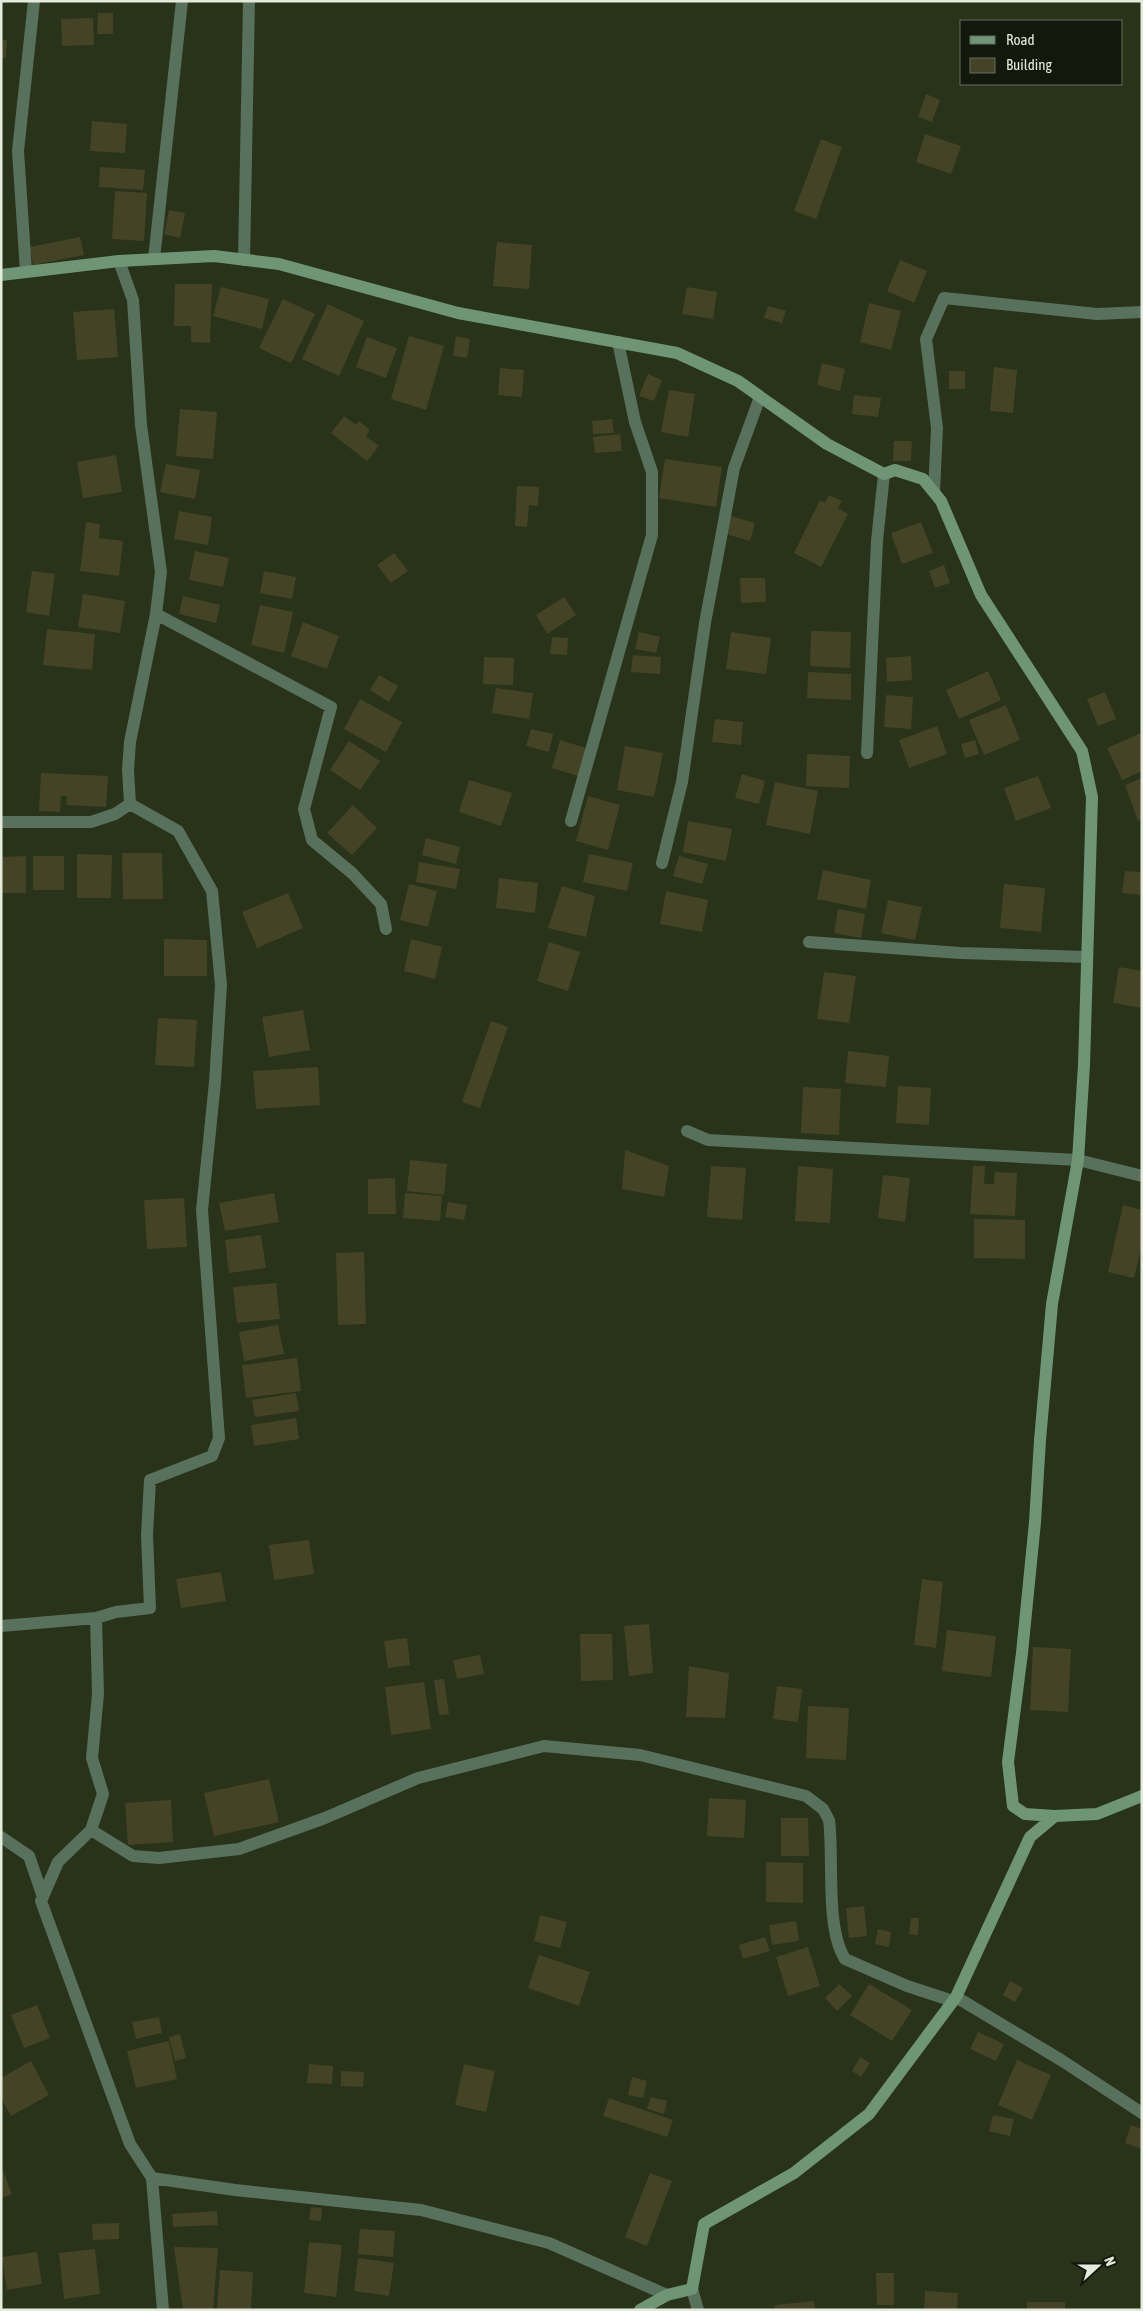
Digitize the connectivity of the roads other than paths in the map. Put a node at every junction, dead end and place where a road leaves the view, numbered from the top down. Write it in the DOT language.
graph roads {
  1 [pos="34,1"];
  2 [pos="182,1"];
  3 [pos="249,1"];
  4 [pos="154,259"];
  5 [pos="244,260"];
  6 [pos="119,261"];
  7 [pos="26,272"];
  8 [pos="1,275"];
  9 [pos="1142,312"];
  10 [pos="618,342"];
  11 [pos="760,396"];
  12 [pos="884,474"];
  13 [pos="934,492"];
  14 [pos="156,614"];
  15 [pos="867,753"];
  16 [pos="130,804"];
  17 [pos="571,821"];
  18 [pos="1,822"];
  19 [pos="662,863"];
  20 [pos="386,929"];
  21 [pos="809,942"];
  22 [pos="1086,957"];
  23 [pos="687,1131"];
  24 [pos="1078,1160"];
  25 [pos="1142,1176"];
  26 [pos="96,1618"];
  27 [pos="1,1626"];
  28 [pos="1142,1796"];
  29 [pos="1055,1816"];
  30 [pos="91,1830"];
  31 [pos="1,1837"];
  32 [pos="43,1897"];
  33 [pos="954,1999"];
  34 [pos="1142,2113"];
  35 [pos="152,2178"];
  36 [pos="692,2289"];
  37 [pos="667,2295"];
  38 [pos="163,2310"];
  39 [pos="640,2310"];
  40 [pos="698,2310"];
  1 -- 7 [label="street"];
  2 -- 4 [label="street"];
  3 -- 5 [label="street"];
  4 -- 5 [label="street"];
  4 -- 6 [label="street"];
  5 -- 10 [label="street"];
  6 -- 7 [label="street"];
  6 -- 14 [label="street"];
  7 -- 8 [label="street"];
  9 -- 13 [label="street"];
  10 -- 11 [label="street"];
  10 -- 17 [label="street"];
  11 -- 12 [label="street"];
  11 -- 19 [label="street"];
  12 -- 13 [label="street"];
  12 -- 15 [label="street"];
  13 -- 22 [label="street"];
  14 -- 16 [label="street"];
  14 -- 20 [label="street"];
  16 -- 18 [label="street"];
  16 -- 26 [label="street"];
  21 -- 22 [label="street"];
  22 -- 24 [label="street"];
  23 -- 24 [label="street"];
  24 -- 25 [label="street"];
  24 -- 29 [label="street"];
  26 -- 27 [label="street"];
  26 -- 30 [label="street"];
  28 -- 29 [label="street"];
  29 -- 33 [label="street"];
  30 -- 32 [label="street"];
  30 -- 33 [label="street"];
  31 -- 32 [label="street"];
  32 -- 35 [label="street"];
  33 -- 34 [label="street"];
  33 -- 36 [label="street"];
  35 -- 37 [label="street"];
  35 -- 38 [label="street"];
  36 -- 37 [label="street"];
  36 -- 40 [label="street"];
  37 -- 39 [label="street"];
}
